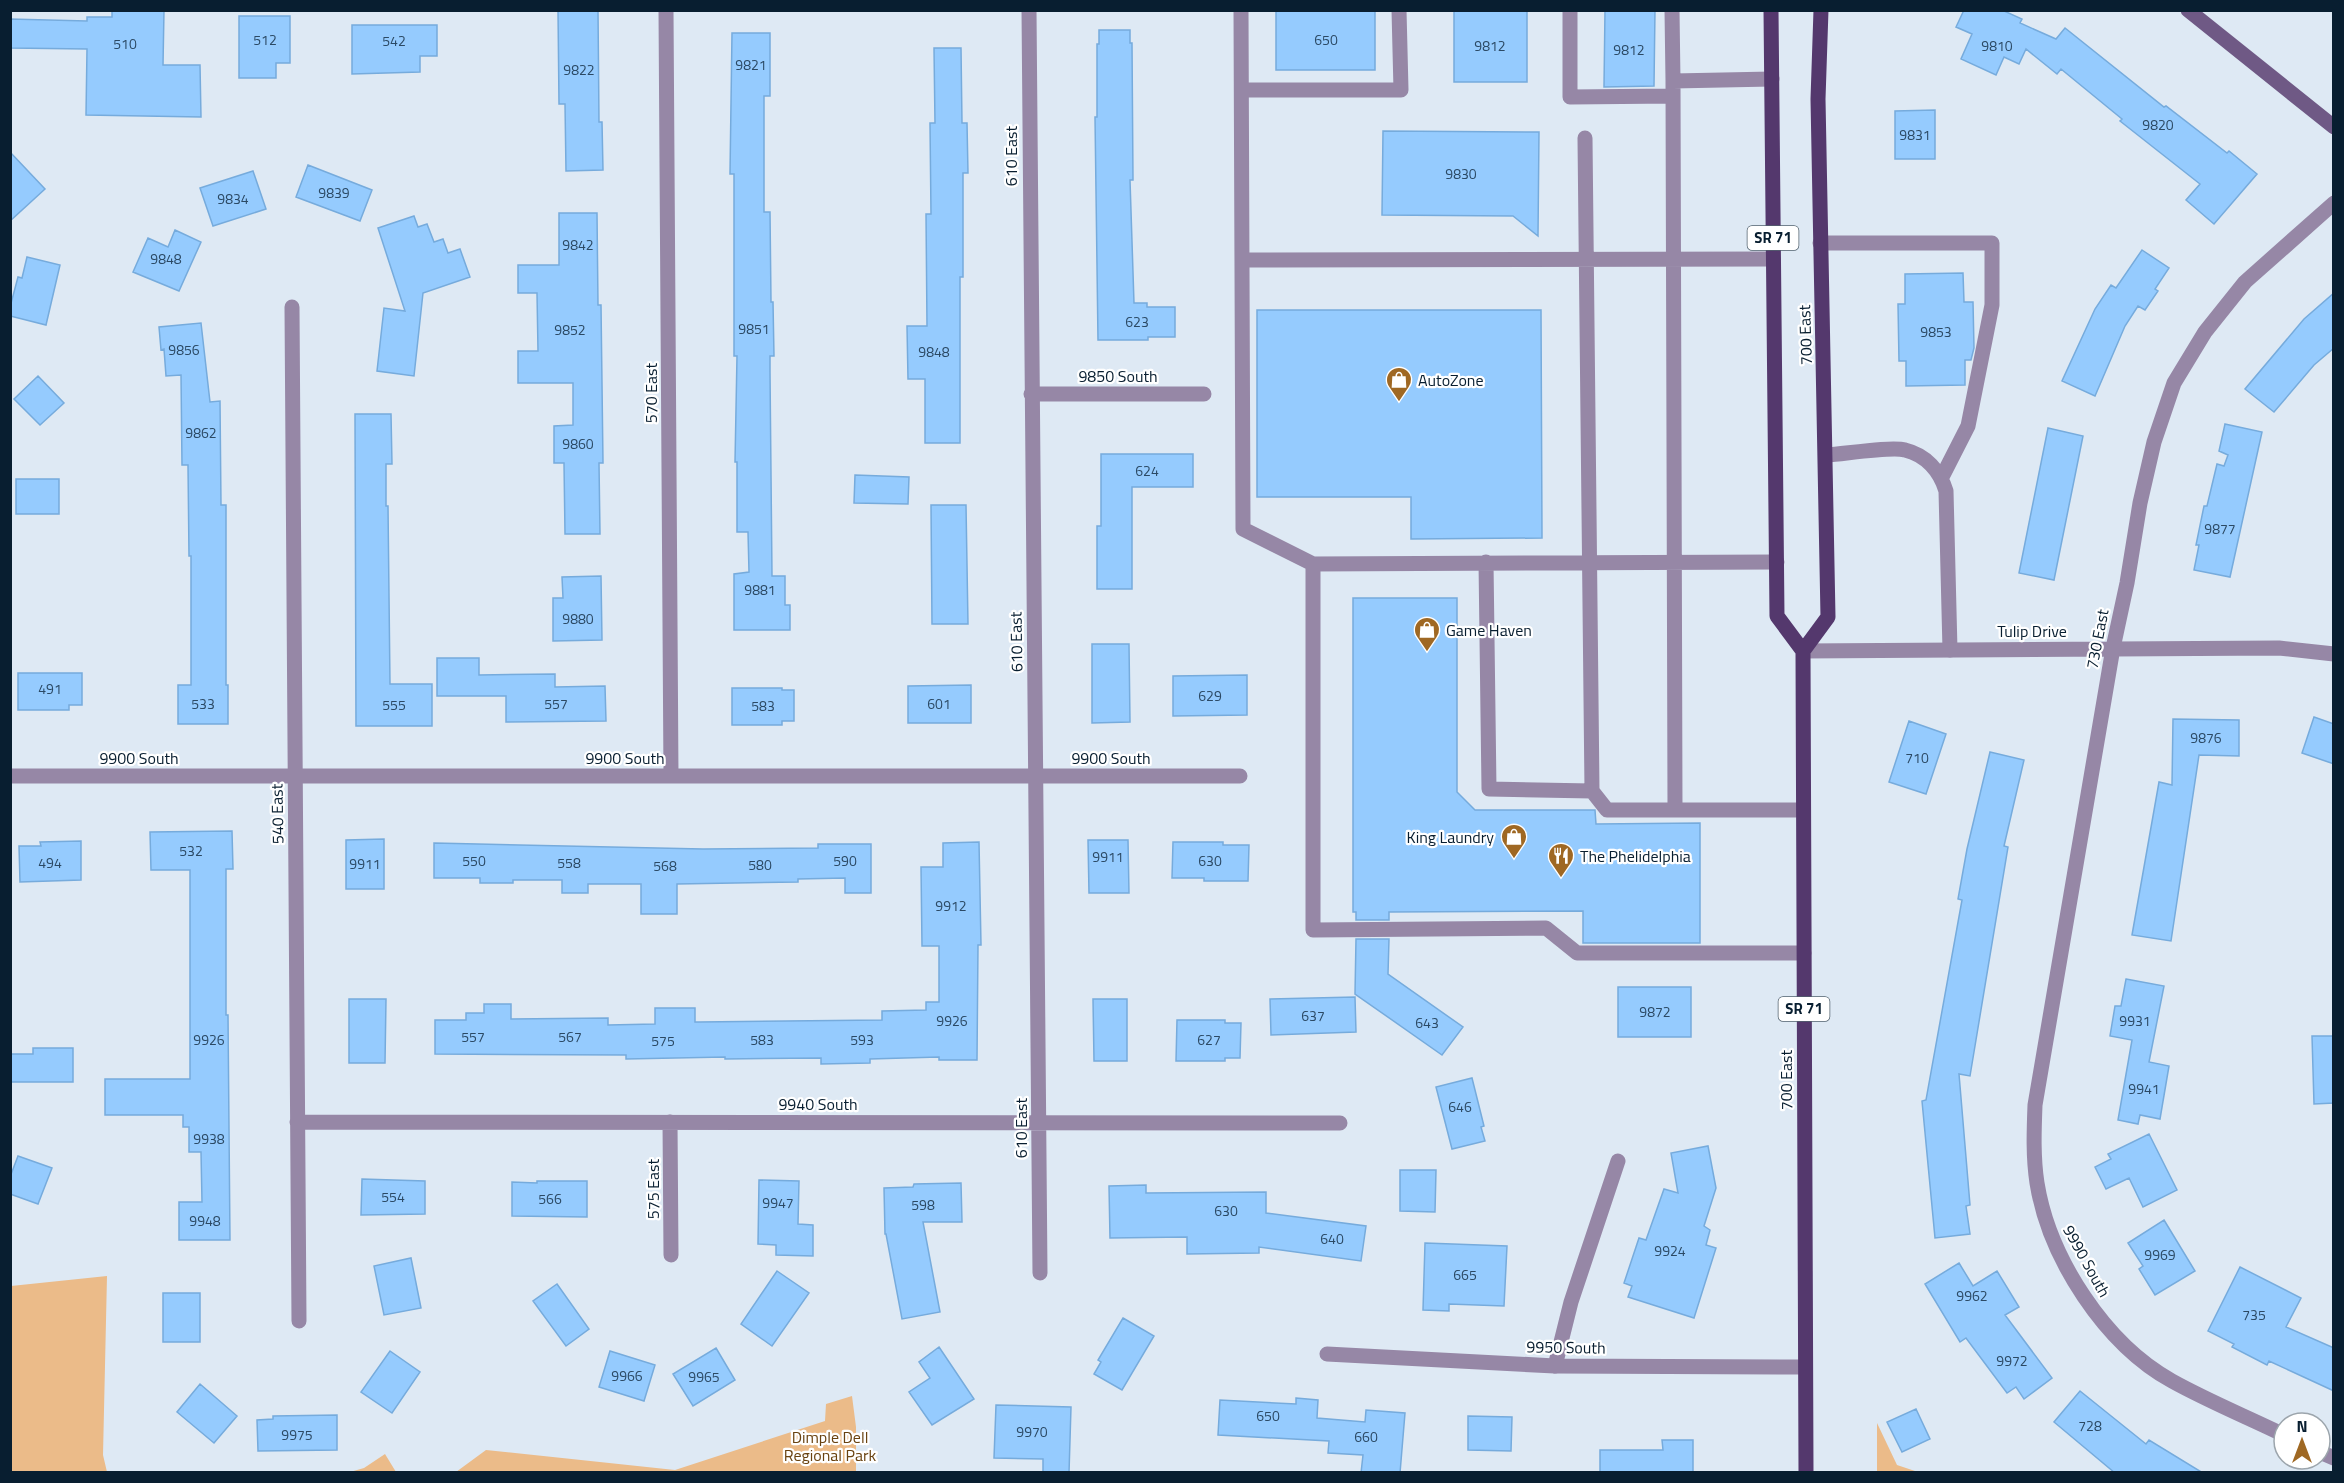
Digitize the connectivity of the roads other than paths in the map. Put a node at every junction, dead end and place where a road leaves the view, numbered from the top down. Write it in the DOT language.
graph roads {
  1 [pos="666,10"];
  2 [pos="1029,10"];
  3 [pos="1241,10"];
  4 [pos="1399,10"];
  5 [pos="1570,10"];
  6 [pos="1672,10"];
  7 [pos="1771,10"];
  8 [pos="1821,10"];
  9 [pos="2188,10"];
  10 [pos="1772,79"];
  11 [pos="1673,88"];
  12 [pos="1242,90"];
  13 [pos="2334,127"];
  14 [pos="1585,138"];
  15 [pos="2334,203"];
  16 [pos="1820,243"];
  17 [pos="1585,259"];
  18 [pos="1675,259"];
  19 [pos="1773,259"];
  20 [pos="1242,260"];
  21 [pos="292,307"];
  22 [pos="1031,394"];
  23 [pos="1204,394"];
  24 [pos="1827,455"];
  25 [pos="1942,477"];
  26 [pos="1588,561"];
  27 [pos="1676,561"];
  28 [pos="1486,562"];
  29 [pos="1777,562"];
  30 [pos="1313,564"];
  31 [pos="2113,648"];
  32 [pos="1950,650"];
  33 [pos="1803,651"];
  34 [pos="2334,654"];
  35 [pos="10,776"];
  36 [pos="295,776"];
  37 [pos="671,776"];
  38 [pos="1036,776"];
  39 [pos="1240,776"];
  40 [pos="1592,791"];
  41 [pos="1675,810"];
  42 [pos="1803,810"];
  43 [pos="1804,952"];
  44 [pos="297,1122"];
  45 [pos="670,1122"];
  46 [pos="1038,1122"];
  47 [pos="1340,1123"];
  48 [pos="2034,1144"];
  49 [pos="1618,1161"];
  50 [pos="672,1255"];
  51 [pos="1040,1273"];
  52 [pos="299,1321"];
  53 [pos="1327,1354"];
  54 [pos="1555,1366"];
  55 [pos="1805,1367"];
  56 [pos="2272,1429"];
  57 [pos="1806,1473"];
  1 -- 37 [label="street, 570 East"];
  2 -- 22 [label="street, 610 East"];
  3 -- 12 [label="street"];
  4 -- 12 [label="street"];
  5 -- 11 [label="street"];
  6 -- 11 [label="street"];
  7 -- 10 [label="main road, 700 East / SR 71"];
  8 -- 16 [label="main road, 700 East / SR 71"];
  9 -- 13 [label="main road"];
  10 -- 11 [label="street"];
  10 -- 19 [label="main road, 700 East / SR 71"];
  11 -- 18 [label="street"];
  12 -- 20 [label="street"];
  14 -- 17 [label="street"];
  15 -- 31 [label="street, 730 East"];
  16 -- 24 [label="main road, 700 East / SR 71"];
  16 -- 25 [label="street"];
  17 -- 18 [label="street"];
  17 -- 20 [label="street"];
  17 -- 26 [label="street"];
  18 -- 19 [label="street"];
  18 -- 27 [label="street"];
  19 -- 29 [label="main road, 700 East / SR 71"];
  20 -- 30 [label="street"];
  21 -- 36 [label="street, 540 East"];
  22 -- 23 [label="street, 9850 South"];
  22 -- 38 [label="street, 610 East"];
  24 -- 25 [label="street"];
  24 -- 33 [label="main road, 700 East / SR 71"];
  25 -- 32 [label="street"];
  26 -- 27 [label="street"];
  26 -- 28 [label="street"];
  26 -- 40 [label="street"];
  27 -- 29 [label="street"];
  27 -- 41 [label="street"];
  28 -- 30 [label="street"];
  28 -- 40 [label="street"];
  29 -- 33 [label="main road, 700 East / SR 71"];
  30 -- 43 [label="street"];
  31 -- 32 [label="street, Tulip Drive"];
  31 -- 34 [label="street, Tulip Drive"];
  31 -- 48 [label="street, 730 East"];
  32 -- 33 [label="street, Tulip Drive"];
  33 -- 42 [label="main road, 700 East / SR 71"];
  35 -- 36 [label="street, 9900 South"];
  36 -- 37 [label="street, 9900 South"];
  36 -- 44 [label="street, 540 East"];
  37 -- 38 [label="street, 9900 South"];
  38 -- 39 [label="street, 9900 South"];
  38 -- 46 [label="street, 610 East"];
  40 -- 41 [label="street"];
  41 -- 42 [label="street"];
  42 -- 43 [label="main road, 700 East / SR 71"];
  43 -- 55 [label="main road, 700 East / SR 71"];
  44 -- 45 [label="street, 9940 South"];
  44 -- 52 [label="street, 540 East"];
  45 -- 46 [label="street, 9940 South"];
  45 -- 50 [label="street, 575 East"];
  46 -- 47 [label="street, 9940 South"];
  46 -- 51 [label="street, 610 East"];
  48 -- 56 [label="street, 9990 South"];
  49 -- 54 [label="street"];
  53 -- 54 [label="street, 9950 South"];
  54 -- 55 [label="street, 9950 South"];
  55 -- 57 [label="main road, 700 East / SR 71"];
}
